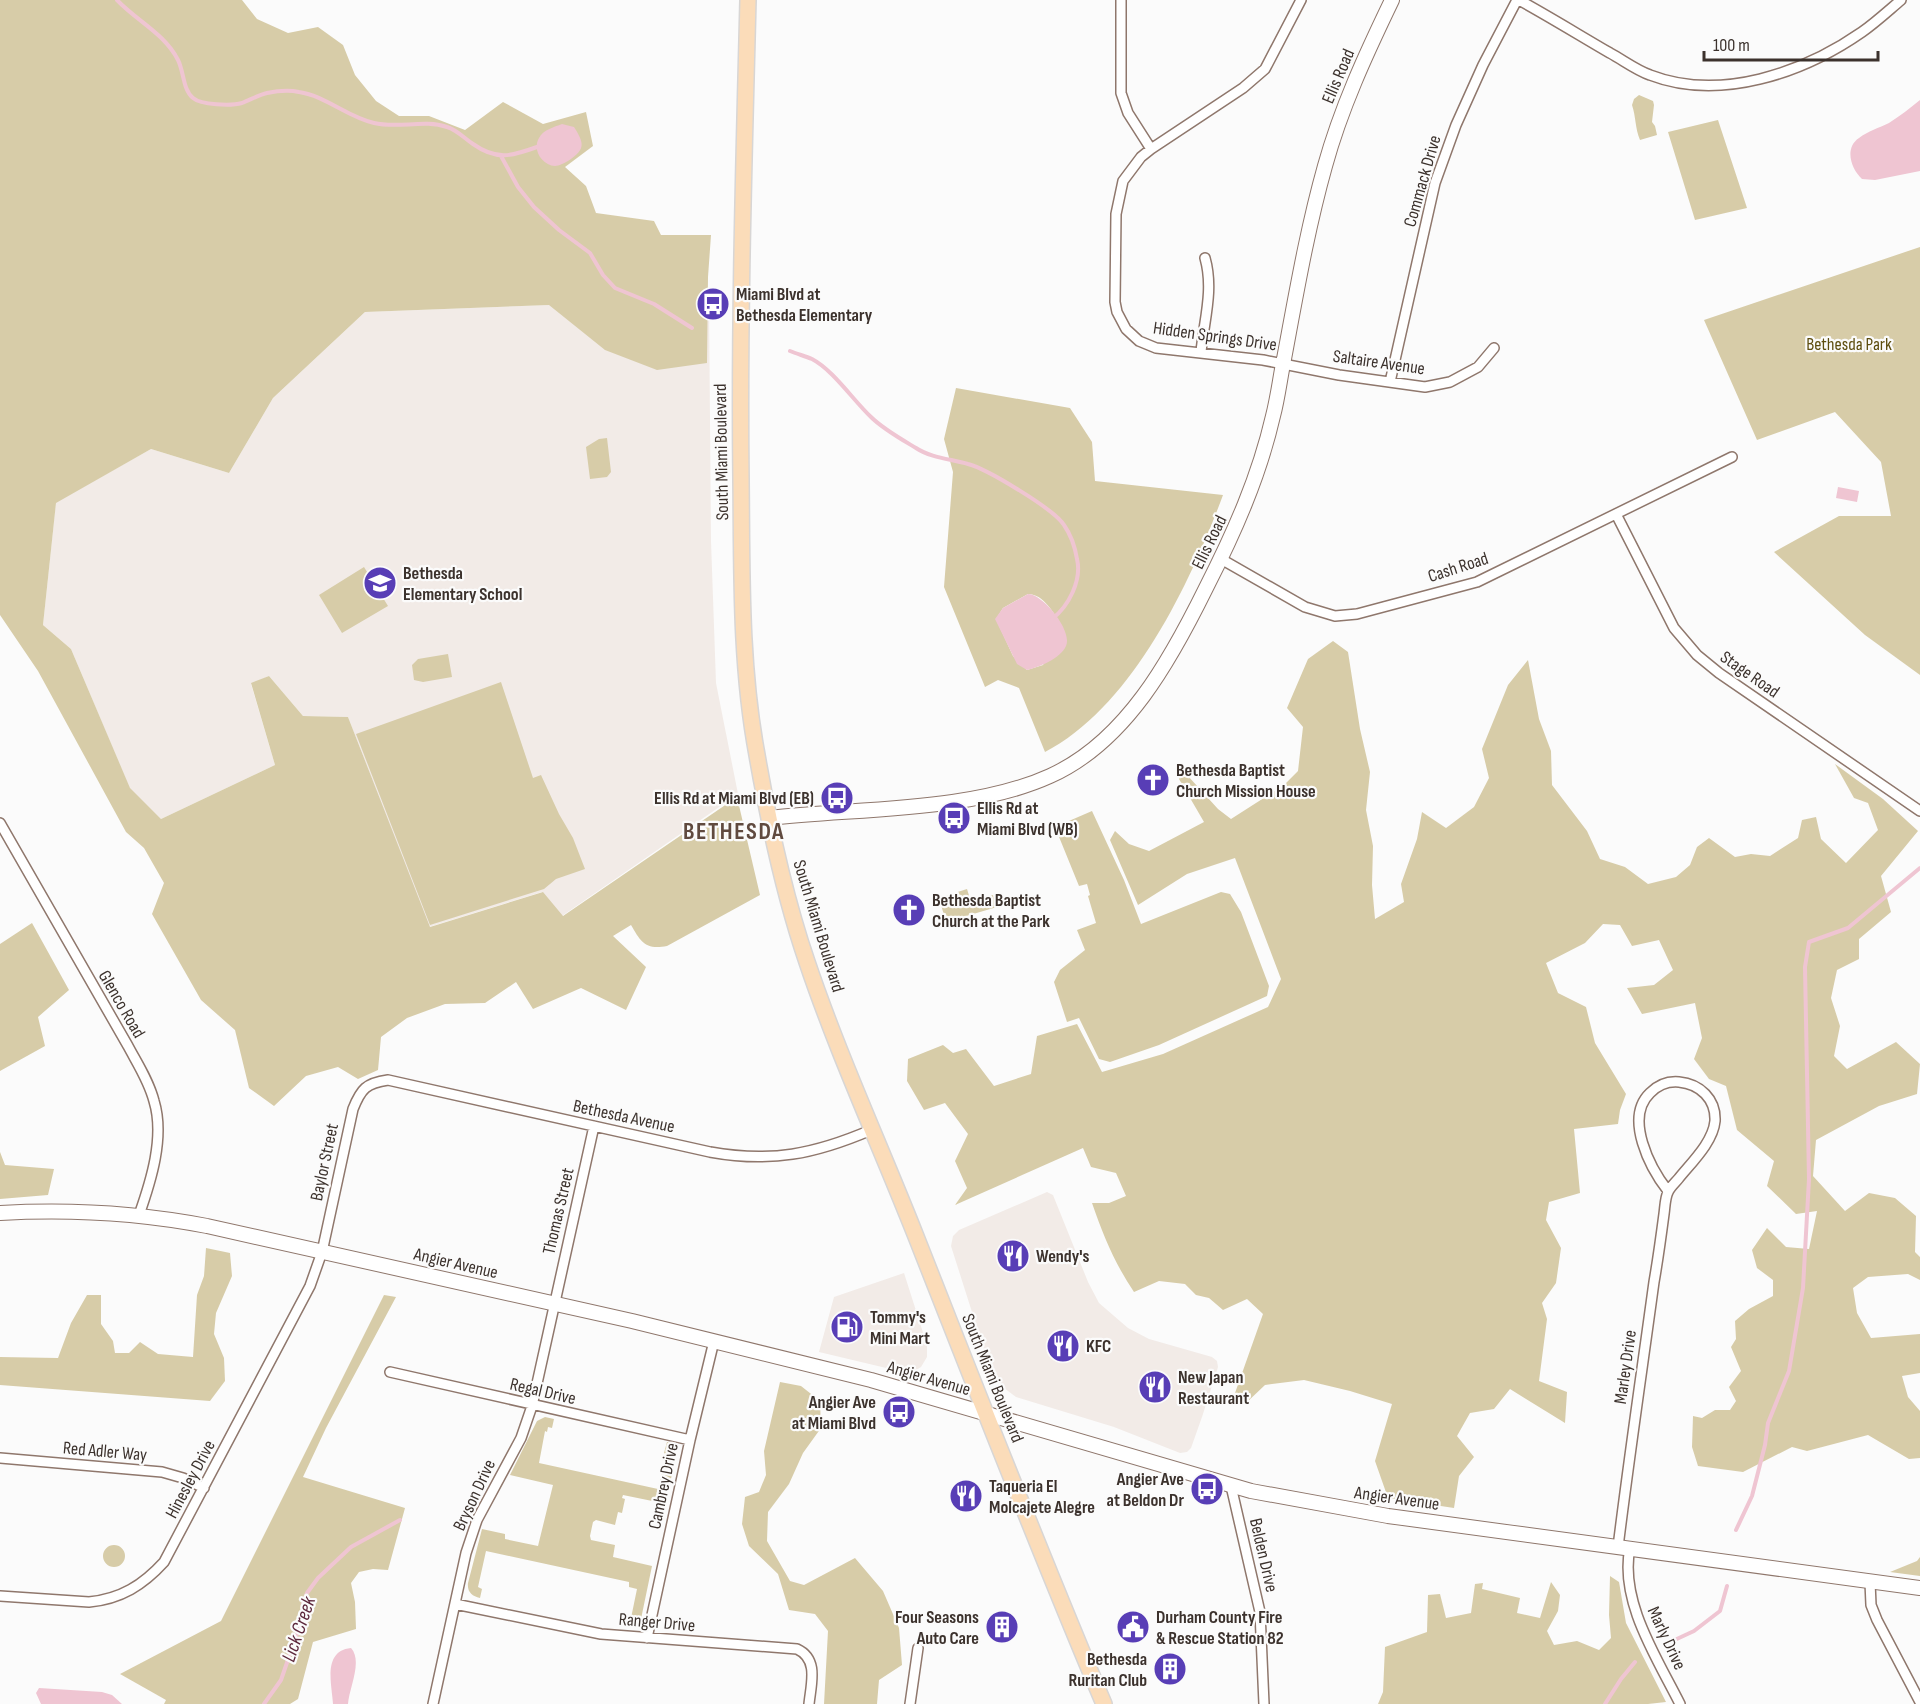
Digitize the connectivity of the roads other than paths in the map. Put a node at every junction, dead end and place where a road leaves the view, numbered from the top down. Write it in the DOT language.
graph roads {
  1 [pos="748,0"];
  2 [pos="1121,0"];
  3 [pos="1300,0"];
  4 [pos="1392,0"];
  5 [pos="1518,0"];
  6 [pos="1900,0"];
  7 [pos="1151,148"];
  8 [pos="1205,258"];
  9 [pos="1494,348"];
  10 [pos="1201,352"];
  11 [pos="1283,363"];
  12 [pos="1390,382"];
  13 [pos="1732,457"];
  14 [pos="1616,514"];
  15 [pos="1221,559"];
  16 [pos="1920,811"];
  17 [pos="770,818"];
  18 [pos="0,823"];
  19 [pos="370,1084"];
  20 [pos="594,1126"];
  21 [pos="872,1130"];
  22 [pos="1668,1191"];
  23 [pos="0,1213"];
  24 [pos="139,1215"];
  25 [pos="322,1252"];
  26 [pos="554,1304"];
  27 [pos="714,1341"];
  28 [pos="390,1372"];
  29 [pos="532,1406"];
  30 [pos="987,1413"];
  31 [pos="690,1440"];
  32 [pos="0,1458"];
  33 [pos="1231,1486"];
  34 [pos="204,1488"];
  35 [pos="1624,1548"];
  36 [pos="1870,1582"];
  37 [pos="1920,1588"];
  38 [pos="0,1596"];
  39 [pos="455,1604"];
  40 [pos="647,1638"];
  41 [pos="918,1648"];
  42 [pos="1920,1702"];
  43 [pos="433,1704"];
  44 [pos="809,1704"];
  45 [pos="910,1704"];
  46 [pos="1104,1704"];
  47 [pos="1264,1704"];
  48 [pos="1680,1704"];
  1 -- 17 [label="main road, South Miami Boulevard"];
  2 -- 7 [label="street"];
  3 -- 7 [label="street, Hidden Springs Drive"];
  4 -- 11 [label="main road, Ellis Road"];
  5 -- 6 [label="street"];
  5 -- 12 [label="street, Commack Drive"];
  7 -- 10 [label="street, Hidden Springs Drive"];
  8 -- 10 [label="street"];
  9 -- 12 [label="street, Saltaire Avenue"];
  10 -- 11 [label="street, Hidden Springs Drive"];
  11 -- 12 [label="street, Saltaire Avenue"];
  11 -- 15 [label="main road, Ellis Road"];
  13 -- 14 [label="street, Cash Road"];
  14 -- 15 [label="street, Cash Road"];
  14 -- 16 [label="street, Stage Road"];
  15 -- 17 [label="main road, Ellis Road"];
  17 -- 21 [label="main road, South Miami Boulevard"];
  18 -- 24 [label="street, Glenco Road"];
  19 -- 20 [label="street, Bethesda Avenue"];
  19 -- 25 [label="street, Baylor Street"];
  20 -- 21 [label="street, Bethesda Avenue"];
  20 -- 26 [label="street, Thomas Street"];
  21 -- 30 [label="main road, South Miami Boulevard"];
  22 -- 22 [label="street"];
  22 -- 35 [label="street, Marley Drive"];
  23 -- 24 [label="main road, Angier Avenue"];
  24 -- 25 [label="main road, Angier Avenue"];
  25 -- 26 [label="main road, Angier Avenue"];
  25 -- 34 [label="street, Hinesley Drive"];
  26 -- 27 [label="main road, Angier Avenue"];
  26 -- 29 [label="street, Bryson Drive"];
  27 -- 30 [label="main road, Angier Avenue"];
  27 -- 31 [label="street, Cambrey Drive"];
  28 -- 29 [label="street, Regal Drive"];
  29 -- 31 [label="street, Regal Drive"];
  29 -- 39 [label="street, Bryson Drive"];
  30 -- 33 [label="main road, Angier Avenue"];
  30 -- 46 [label="main road, South Miami Boulevard"];
  31 -- 40 [label="street, Cambrey Drive"];
  32 -- 34 [label="street, Red Adler Way"];
  33 -- 35 [label="main road, Angier Avenue"];
  33 -- 47 [label="street, Belden Drive"];
  34 -- 38 [label="street, Hinesley Drive"];
  35 -- 36 [label="main road, Angier Avenue"];
  35 -- 48 [label="street, Marly Drive"];
  36 -- 37 [label="main road, Angier Avenue"];
  36 -- 42 [label="street"];
  39 -- 40 [label="street, Ranger Drive"];
  39 -- 43 [label="street, Bryson Drive"];
  40 -- 44 [label="street, Ranger Drive"];
  41 -- 45 [label="street"];
}
